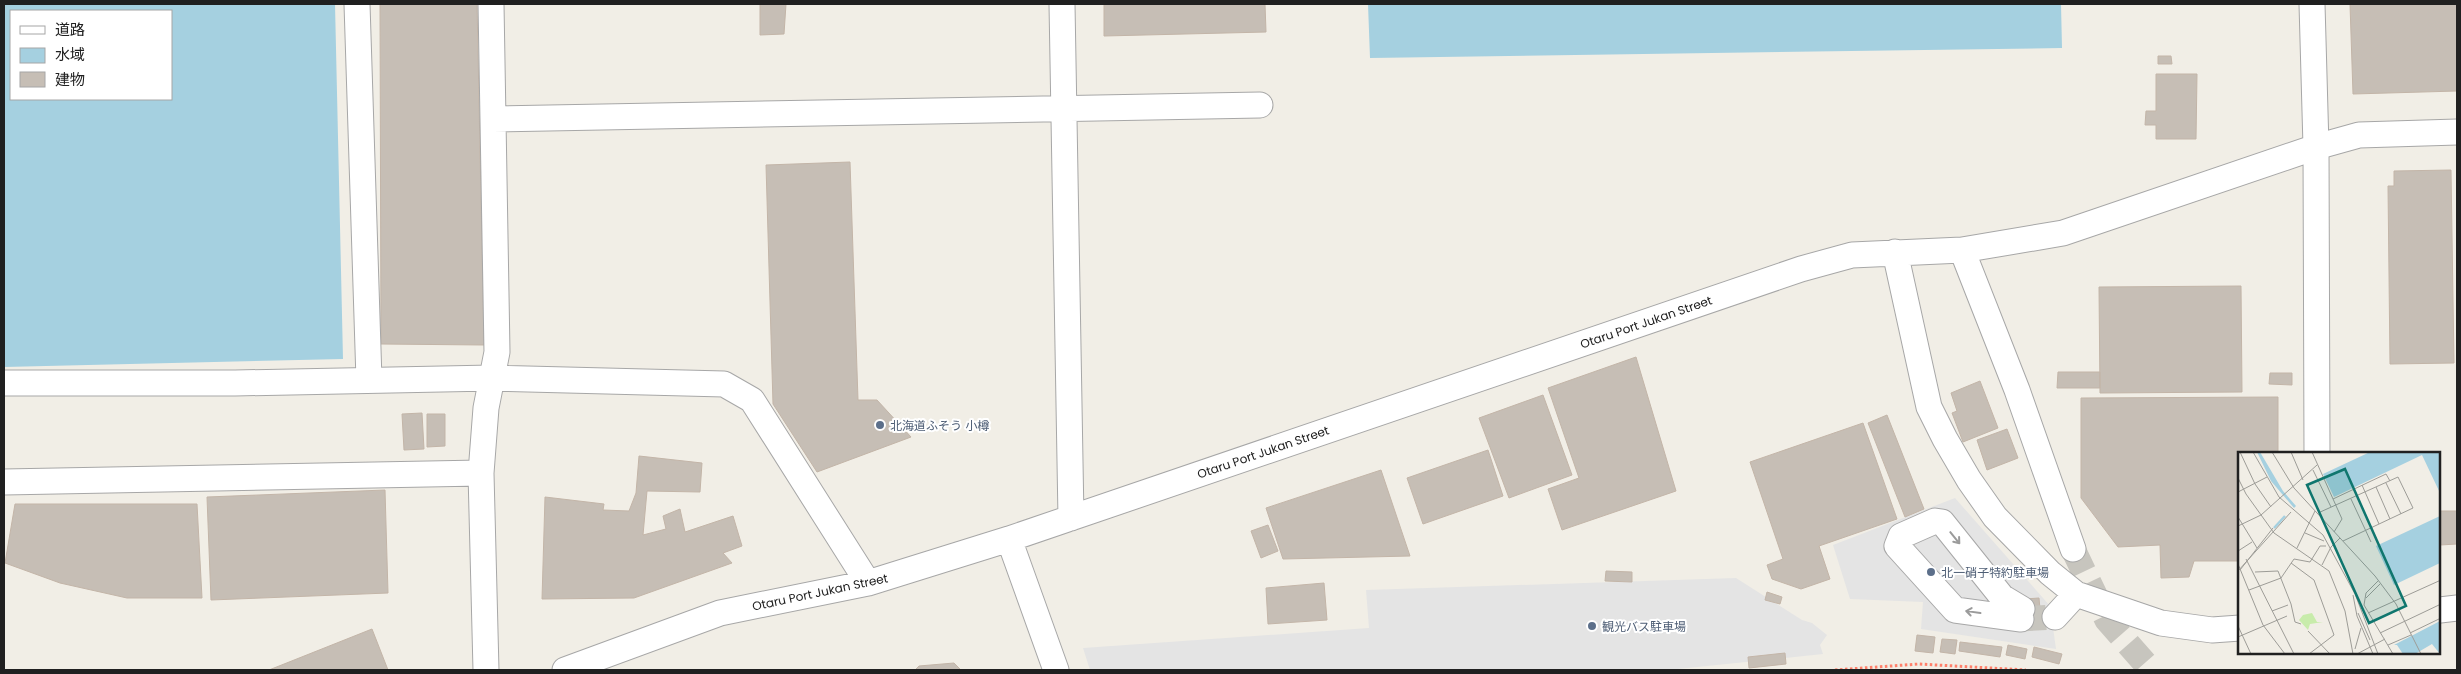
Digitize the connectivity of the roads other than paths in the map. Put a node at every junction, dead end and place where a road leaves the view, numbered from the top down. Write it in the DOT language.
graph roads {
  1 [pos="358,4"];
  2 [pos="491,4"];
  3 [pos="1062,4"];
  4 [pos="2312,4"];
  5 [pos="1260,105"];
  6 [pos="1064,108"];
  7 [pos="493,119"];
  8 [pos="2457,132"];
  9 [pos="2316,147"];
  10 [pos="1962,250"];
  11 [pos="1894,252"];
  12 [pos="492,378"];
  13 [pos="370,380"];
  14 [pos="4,383"];
  15 [pos="2317,452"];
  16 [pos="481,473"];
  17 [pos="4,482"];
  18 [pos="1071,518"];
  19 [pos="1009,539"];
  20 [pos="2073,549"];
  21 [pos="868,583"];
  22 [pos="2072,591"];
  23 [pos="2457,608"];
  24 [pos="2441,610"];
  25 [pos="2053,612"];
  26 [pos="2022,614"];
  27 [pos="2238,628"];
  28 [pos="486,670"];
  29 [pos="565,670"];
  30 [pos="1056,670"];
  1 -- 13 [label="street"];
  2 -- 7 [label="street"];
  3 -- 6 [label="street"];
  4 -- 9 [label="street"];
  5 -- 6 [label="street"];
  6 -- 7 [label="street"];
  6 -- 18 [label="street"];
  7 -- 12 [label="street"];
  8 -- 9 [label="street, Otaru Port Jukan Street"];
  9 -- 10 [label="street, Otaru Port Jukan Street"];
  9 -- 15 [label="street"];
  10 -- 11 [label="street, Otaru Port Jukan Street"];
  10 -- 20 [label="street"];
  11 -- 18 [label="street, Otaru Port Jukan Street"];
  11 -- 22 [label="street"];
  12 -- 13 [label="street"];
  12 -- 16 [label="street"];
  12 -- 21 [label="street"];
  13 -- 14 [label="street"];
  16 -- 17 [label="street"];
  16 -- 28 [label="street"];
  18 -- 19 [label="street, Otaru Port Jukan Street"];
  19 -- 21 [label="street, Otaru Port Jukan Street"];
  19 -- 30 [label="street"];
  21 -- 29 [label="street, Otaru Port Jukan Street"];
  22 -- 25 [label="street"];
  22 -- 27 [label="street"];
  23 -- 24 [label="street"];
  26 -- 26 [label="street, one-way"];
}
